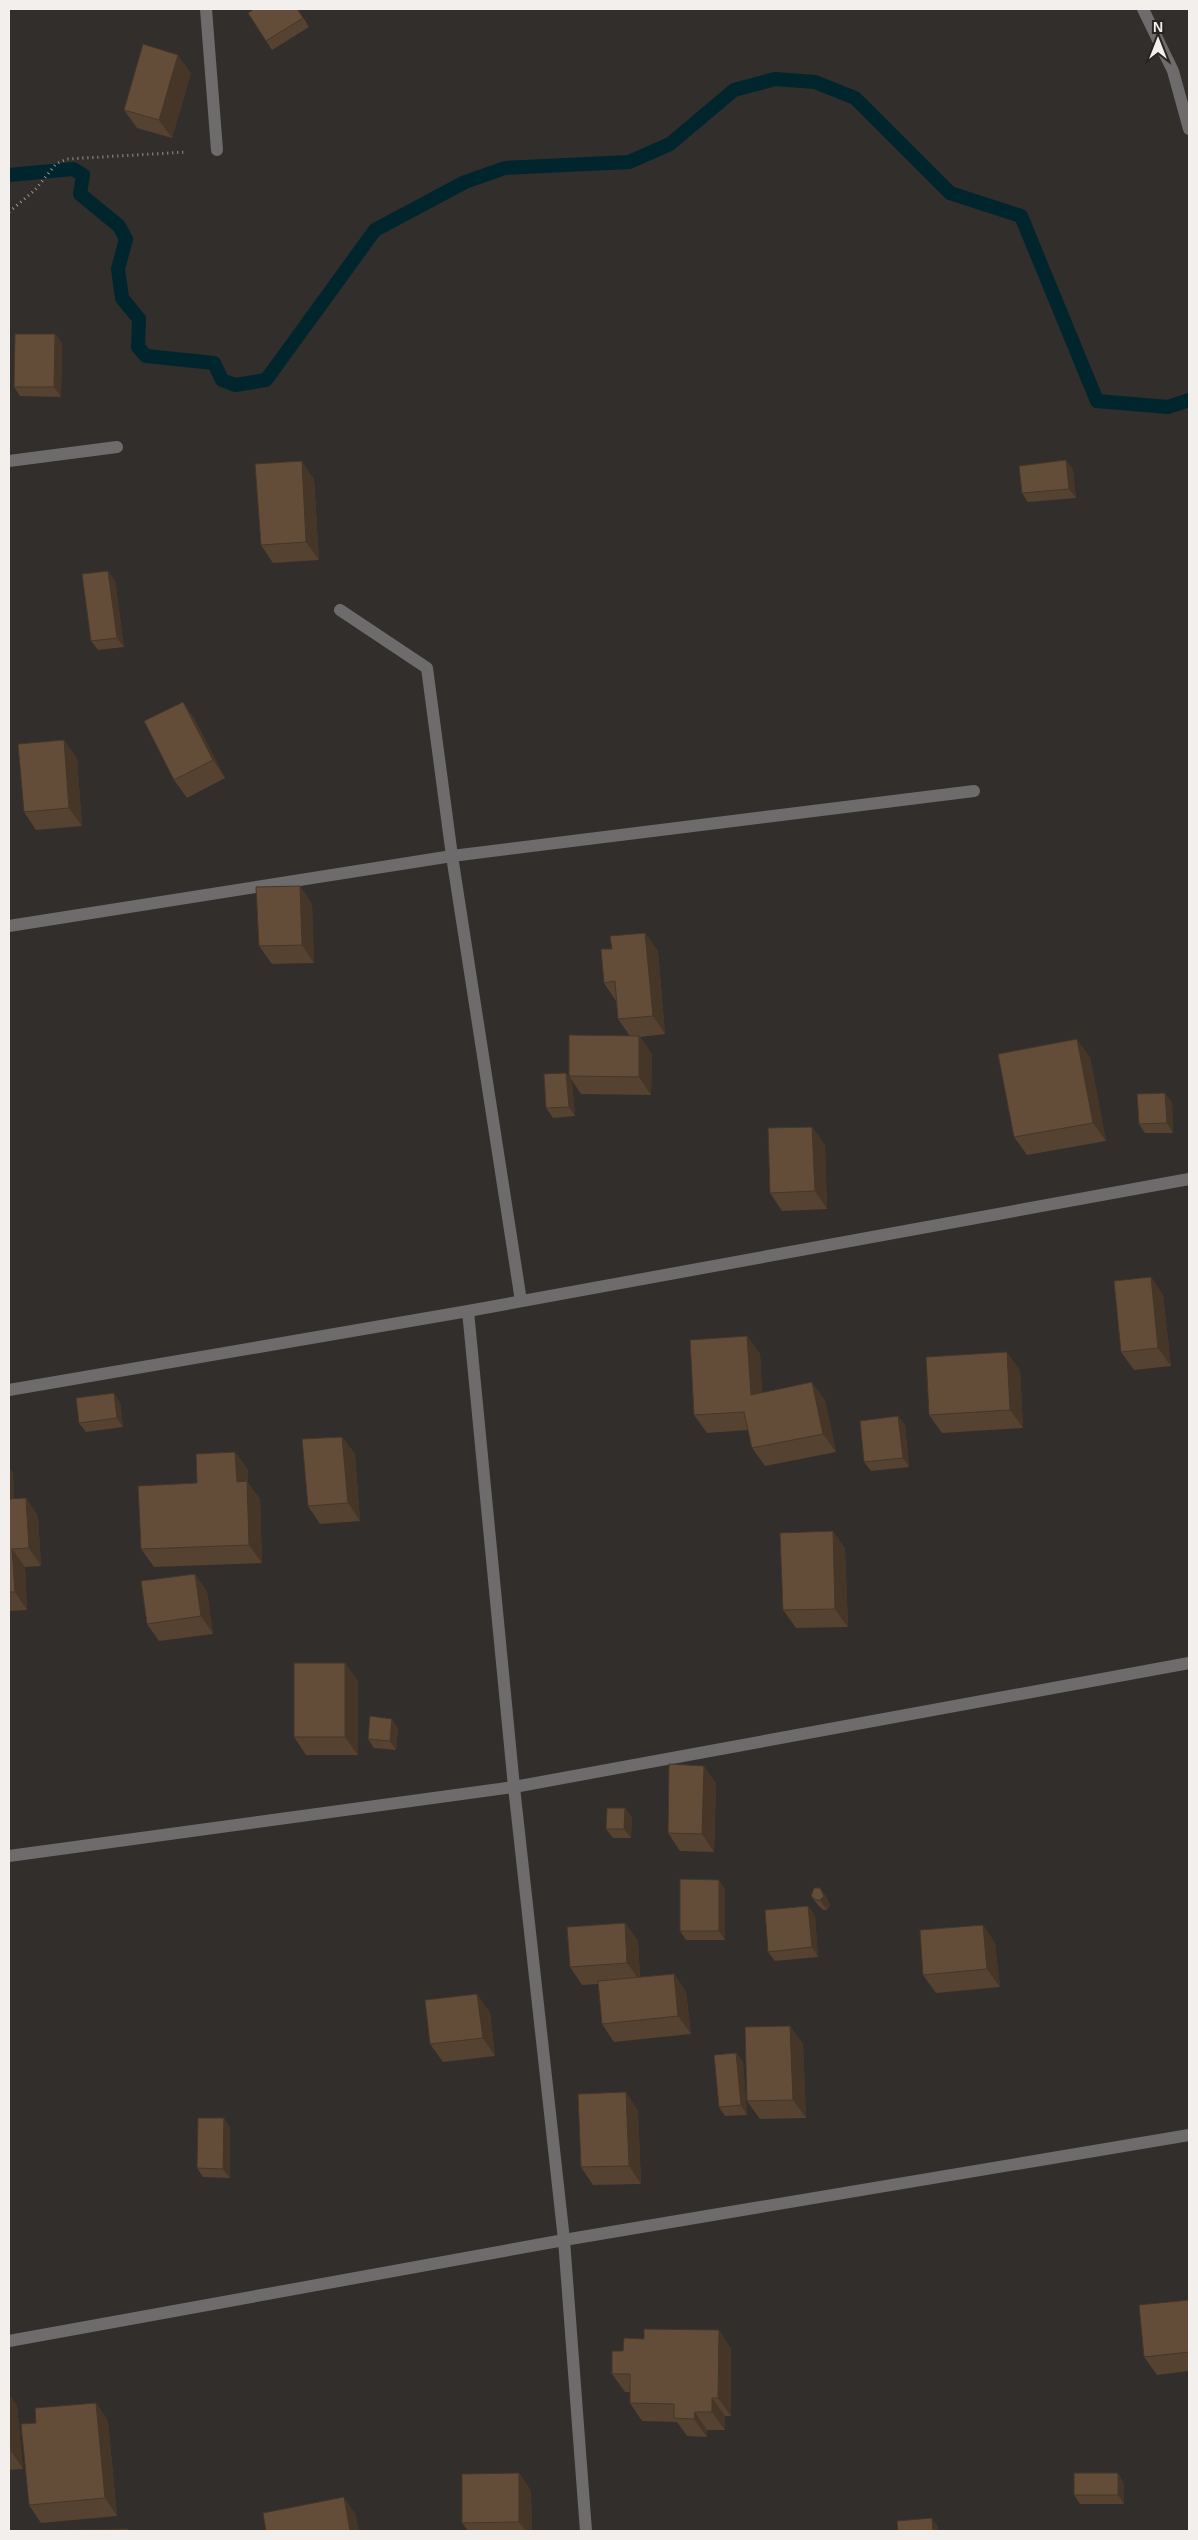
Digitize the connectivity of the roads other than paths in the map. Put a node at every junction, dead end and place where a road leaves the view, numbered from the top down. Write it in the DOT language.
graph roads {
  1 [pos="206,9"];
  2 [pos="1143,9"];
  3 [pos="1189,129"];
  4 [pos="217,150"];
  5 [pos="117,446"];
  6 [pos="9,461"];
  7 [pos="340,610"];
  8 [pos="974,791"];
  9 [pos="452,856"];
  10 [pos="9,926"];
  11 [pos="1189,1179"];
  12 [pos="521,1301"];
  13 [pos="468,1311"];
  14 [pos="9,1390"];
  15 [pos="1189,1663"];
  16 [pos="514,1787"];
  17 [pos="9,1856"];
  18 [pos="1189,2135"];
  19 [pos="564,2240"];
  20 [pos="9,2342"];
  21 [pos="586,2531"];
  1 -- 4 [label="street"];
  2 -- 3 [label="street"];
  5 -- 6 [label="street"];
  7 -- 9 [label="street"];
  8 -- 9 [label="street"];
  9 -- 10 [label="street"];
  9 -- 12 [label="street"];
  11 -- 12 [label="street"];
  12 -- 13 [label="street"];
  13 -- 14 [label="street"];
  13 -- 16 [label="street"];
  15 -- 16 [label="street"];
  16 -- 17 [label="street"];
  16 -- 19 [label="street"];
  18 -- 19 [label="street"];
  19 -- 20 [label="street"];
  19 -- 21 [label="street"];
}
